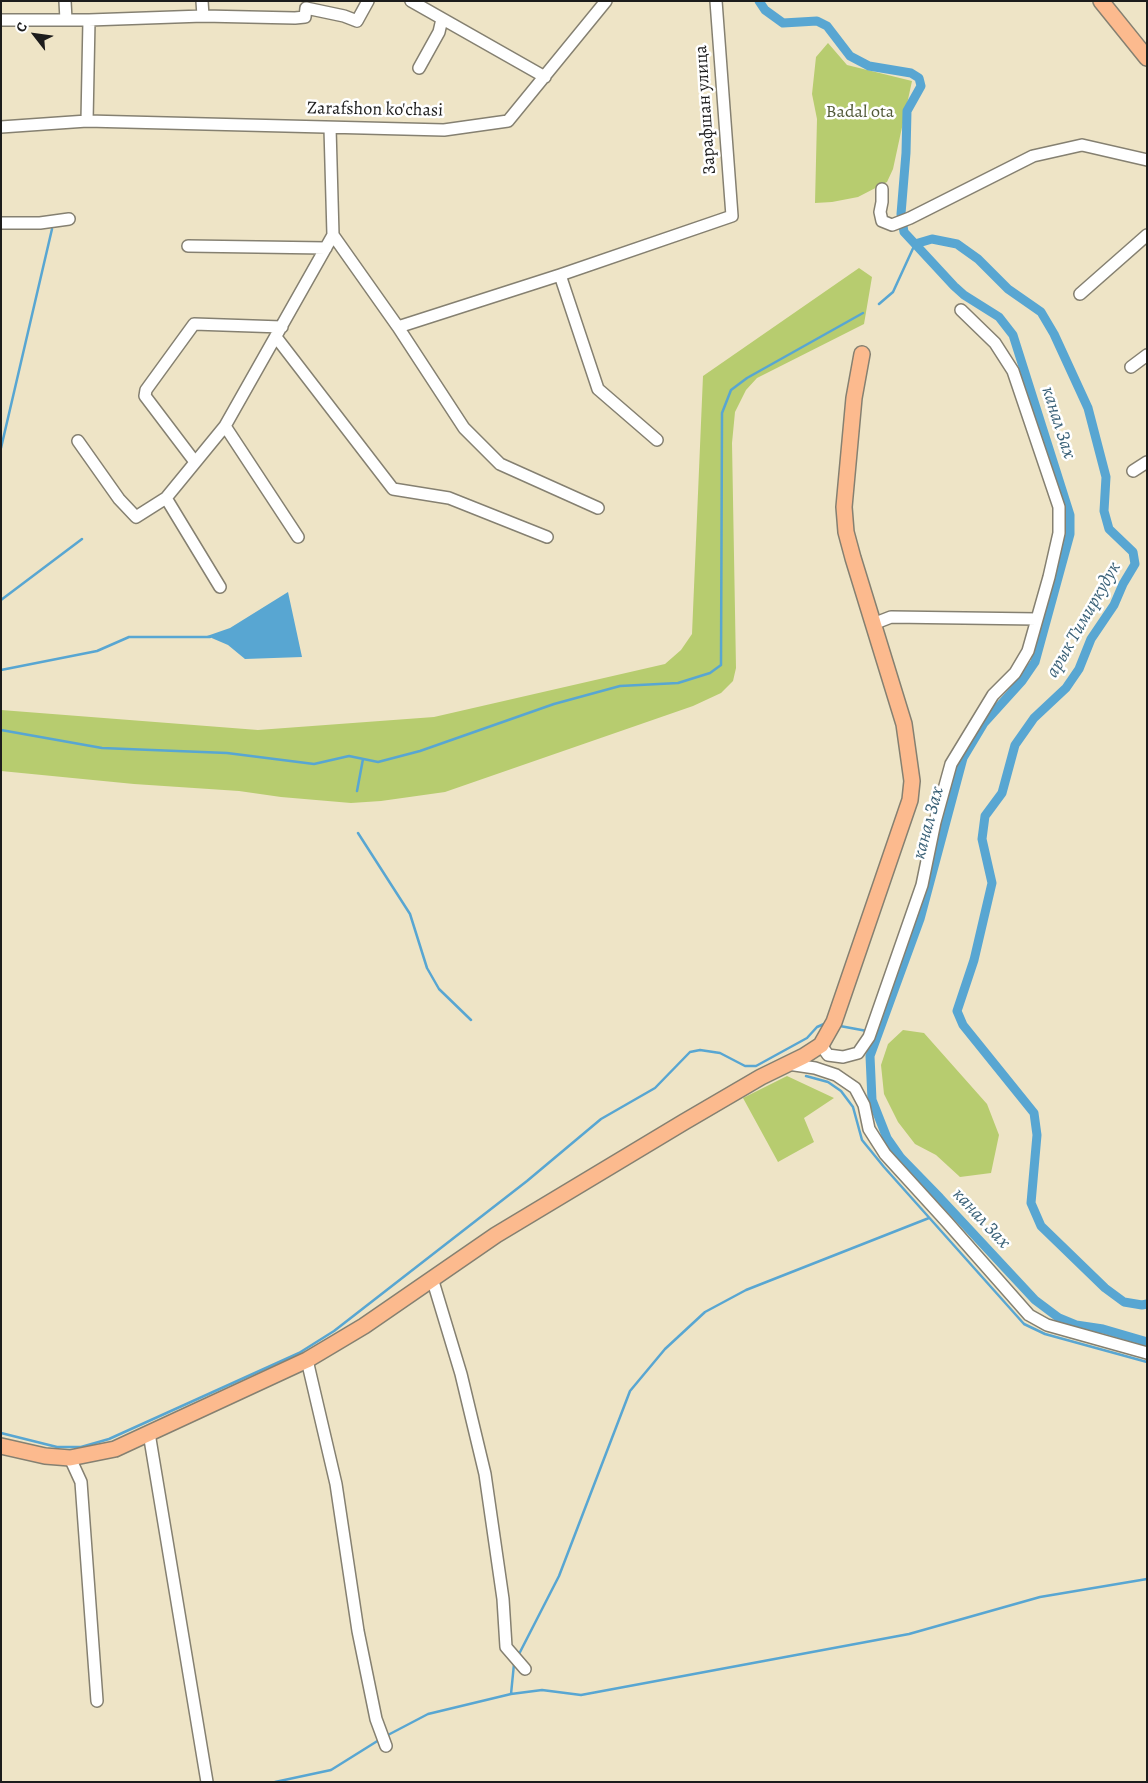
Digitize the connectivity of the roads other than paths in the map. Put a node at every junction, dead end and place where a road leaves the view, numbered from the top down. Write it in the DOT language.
graph roads {
  1 [pos="65,1"];
  2 [pos="202,1"];
  3 [pos="368,1"];
  4 [pos="411,1"];
  5 [pos="606,1"];
  6 [pos="716,1"];
  7 [pos="1101,1"];
  8 [pos="203,16"];
  9 [pos="442,19"];
  10 [pos="1,20"];
  11 [pos="66,20"];
  12 [pos="89,20"];
  13 [pos="1147,58"];
  14 [pos="419,68"];
  15 [pos="545,77"];
  16 [pos="86,121"];
  17 [pos="1,127"];
  18 [pos="330,128"];
  19 [pos="1147,160"];
  20 [pos="882,189"];
  21 [pos="69,219"];
  22 [pos="1,224"];
  23 [pos="333,235"];
  24 [pos="1147,236"];
  25 [pos="188,246"];
  26 [pos="326,248"];
  27 [pos="560,275"];
  28 [pos="1080,294"];
  29 [pos="961,310"];
  30 [pos="398,327"];
  31 [pos="279,332"];
  32 [pos="862,354"];
  33 [pos="1147,355"];
  34 [pos="1132,367"];
  35 [pos="225,426"];
  36 [pos="657,440"];
  37 [pos="78,441"];
  38 [pos="196,462"];
  39 [pos="1147,462"];
  40 [pos="1133,471"];
  41 [pos="166,498"];
  42 [pos="598,508"];
  43 [pos="547,537"];
  44 [pos="298,538"];
  45 [pos="220,587"];
  46 [pos="1037,619"];
  47 [pos="873,624"];
  48 [pos="824,1050"];
  49 [pos="788,1064"];
  50 [pos="815,1068"];
  51 [pos="432,1278"];
  52 [pos="1147,1353"];
  53 [pos="307,1360"];
  54 [pos="149,1432"];
  55 [pos="1,1446"];
  56 [pos="70,1458"];
  57 [pos="525,1669"];
  58 [pos="98,1701"];
  59 [pos="386,1746"];
  60 [pos="207,1782"];
  1 -- 11 [label="street"];
  2 -- 8 [label="street"];
  3 -- 8 [label="street"];
  4 -- 9 [label="street"];
  5 -- 15 [label="street, Zarafshon ko'chasi"];
  6 -- 27 [label="street, Зарафшан улица"];
  7 -- 13 [label="main road"];
  8 -- 12 [label="street"];
  9 -- 14 [label="street"];
  9 -- 15 [label="street"];
  10 -- 11 [label="street"];
  11 -- 12 [label="street"];
  12 -- 16 [label="street"];
  15 -- 18 [label="street, Zarafshon ko'chasi"];
  16 -- 17 [label="street, Zarafshon ko'chasi"];
  16 -- 18 [label="street, Zarafshon ko'chasi"];
  18 -- 23 [label="street"];
  19 -- 20 [label="street"];
  21 -- 22 [label="street"];
  23 -- 26 [label="street"];
  23 -- 30 [label="street"];
  24 -- 28 [label="street"];
  25 -- 26 [label="street"];
  26 -- 31 [label="street"];
  27 -- 30 [label="street"];
  27 -- 36 [label="street"];
  29 -- 46 [label="street"];
  30 -- 42 [label="street"];
  31 -- 35 [label="street"];
  31 -- 38 [label="street"];
  31 -- 43 [label="street"];
  32 -- 47 [label="main road"];
  33 -- 34 [label="street"];
  35 -- 38 [label="street"];
  35 -- 44 [label="street"];
  37 -- 41 [label="street"];
  38 -- 41 [label="street"];
  39 -- 40 [label="street"];
  41 -- 45 [label="street"];
  46 -- 47 [label="street"];
  46 -- 48 [label="street"];
  47 -- 48 [label="main road"];
  48 -- 49 [label="main road"];
  48 -- 50 [label="street"];
  49 -- 50 [label="street"];
  49 -- 51 [label="main road"];
  50 -- 52 [label="street"];
  51 -- 53 [label="main road"];
  51 -- 57 [label="street"];
  53 -- 54 [label="main road"];
  53 -- 59 [label="street"];
  54 -- 56 [label="main road"];
  54 -- 60 [label="street"];
  55 -- 56 [label="main road"];
  56 -- 58 [label="street"];
}
